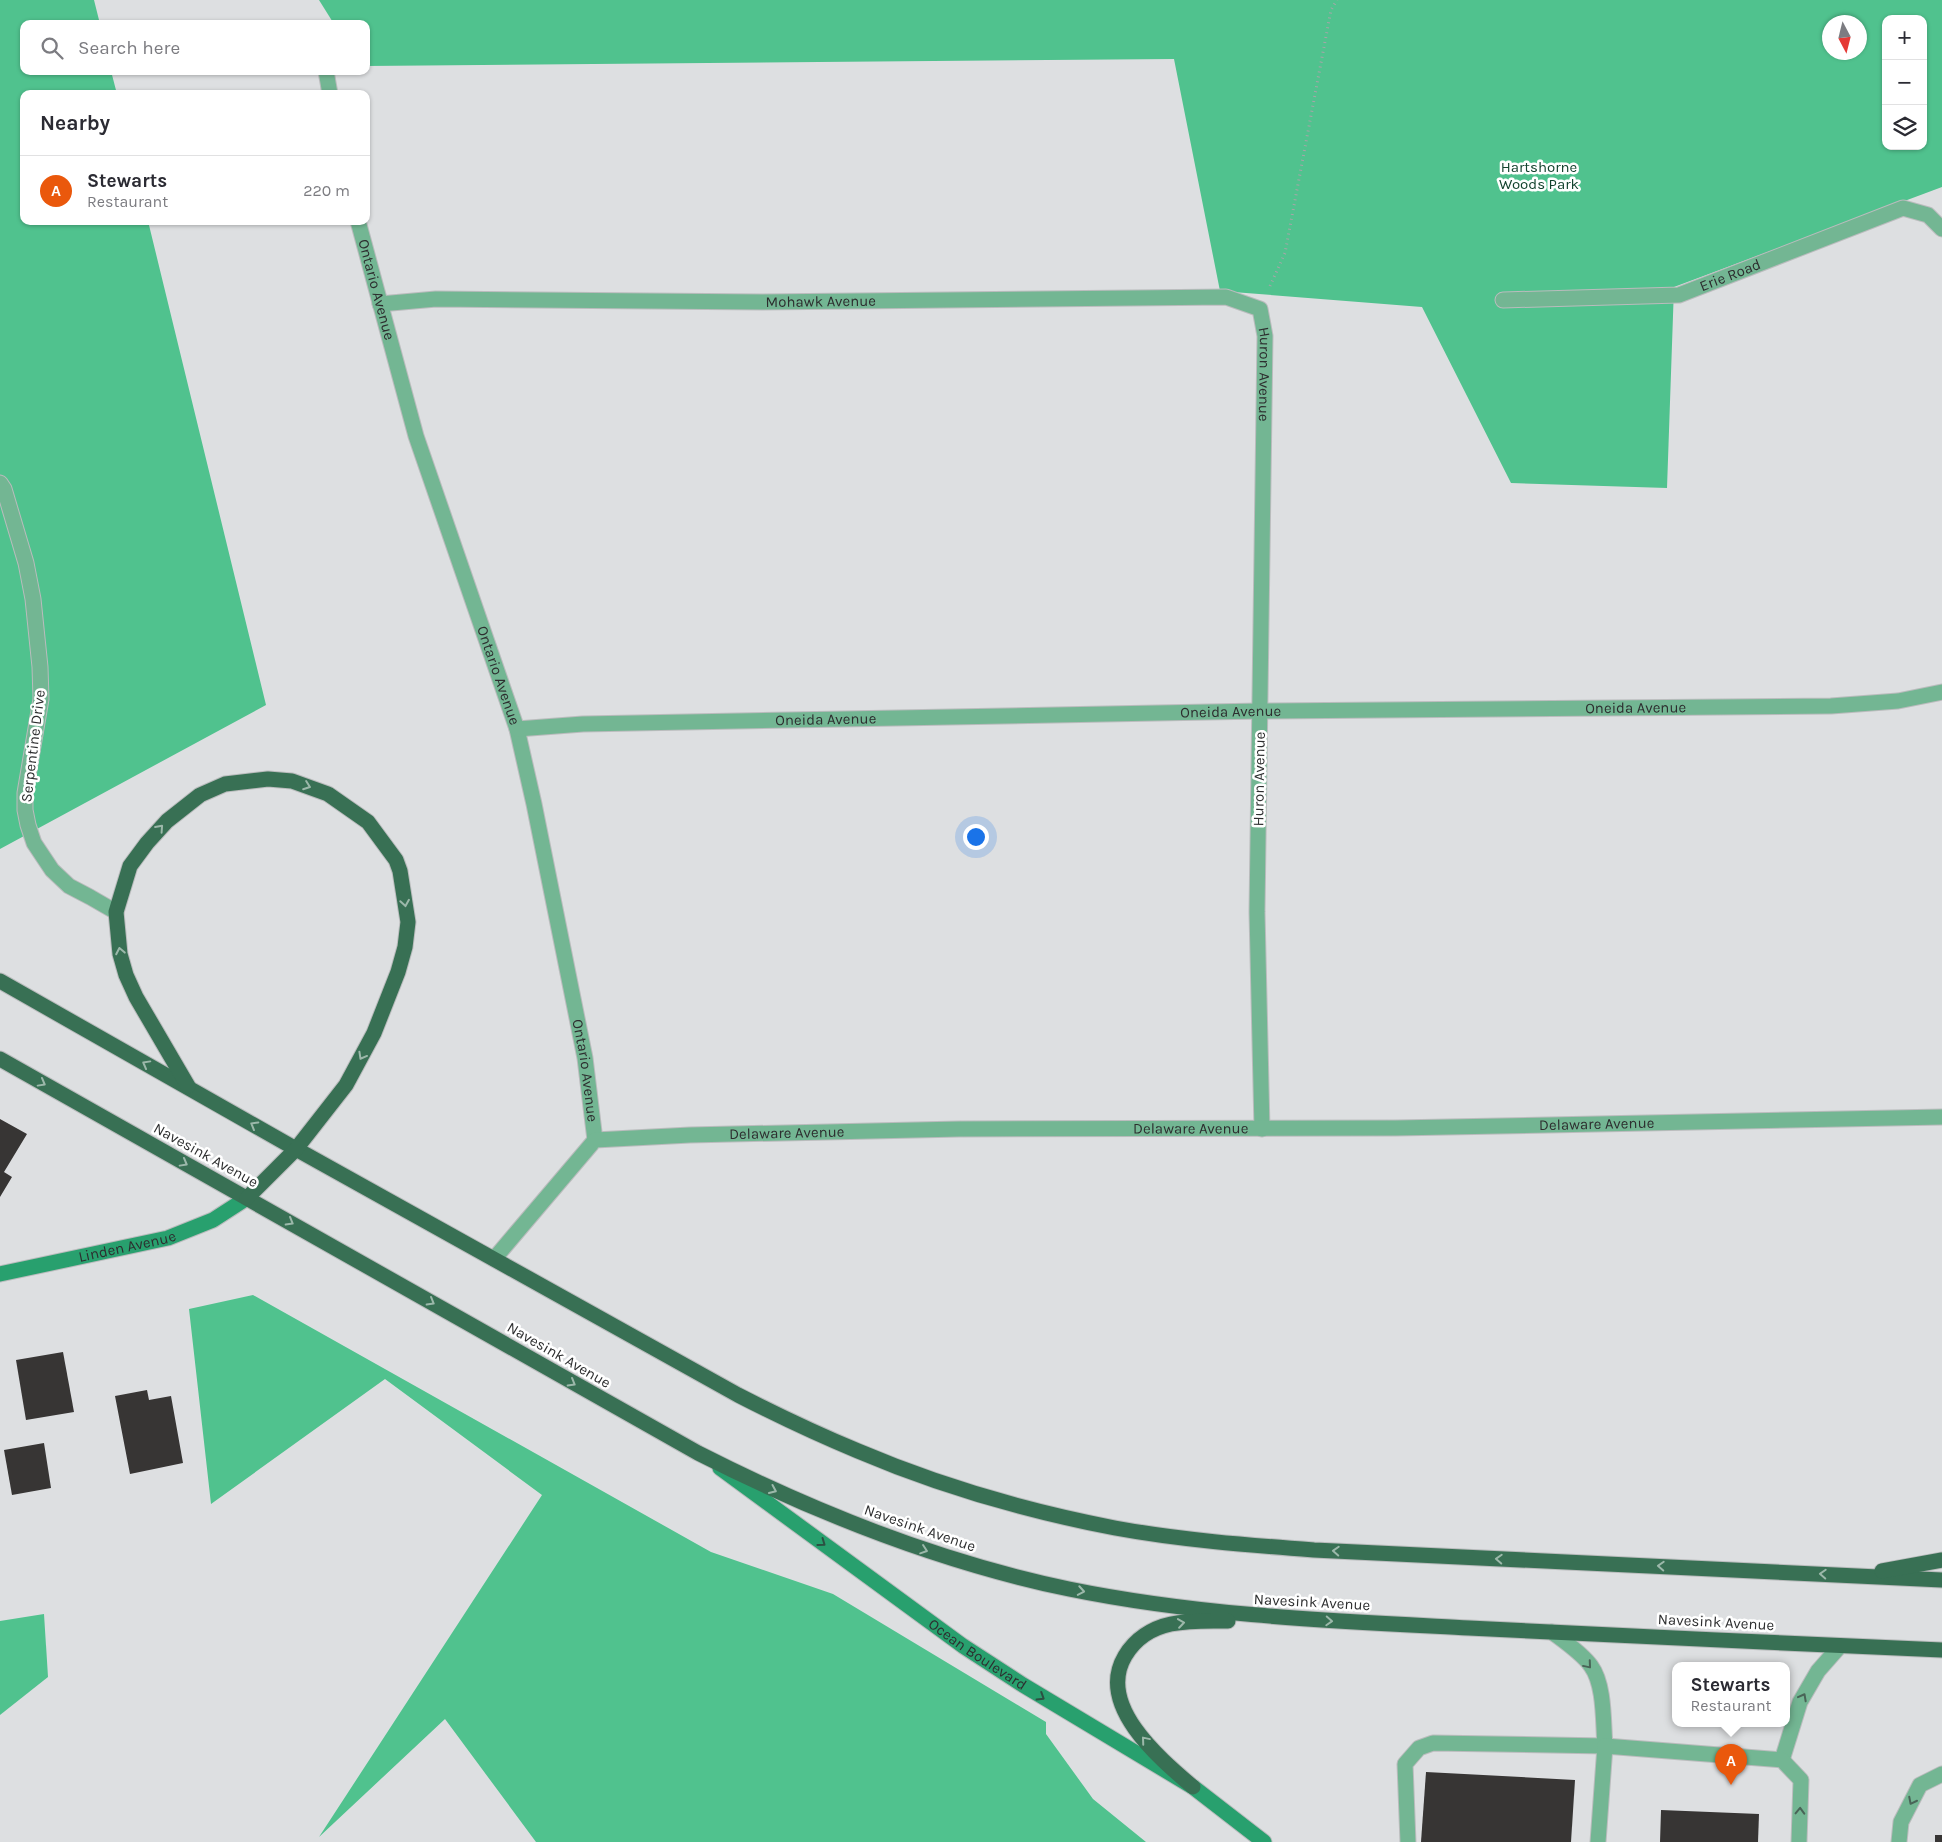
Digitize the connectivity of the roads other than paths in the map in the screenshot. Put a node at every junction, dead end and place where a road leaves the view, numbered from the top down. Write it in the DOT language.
graph roads {
  1 [pos="327,75"];
  2 [pos="329,90"];
  3 [pos="359,225"];
  4 [pos="1942,229"];
  5 [pos="1503,300"];
  6 [pos="380,304"];
  7 [pos="1260,309"];
  8 [pos="0,482"];
  9 [pos="1942,692"];
  10 [pos="1260,711"];
  11 [pos="517,729"];
  12 [pos="116,912"];
  13 [pos="0,981"];
  14 [pos="0,1059"];
  15 [pos="189,1087"];
  16 [pos="1942,1117"];
  17 [pos="1262,1128"];
  18 [pos="595,1140"];
  19 [pos="296,1149"];
  20 [pos="247,1198"];
  21 [pos="494,1259"];
  22 [pos="0,1274"];
  23 [pos="698,1453"];
  24 [pos="1942,1560"];
  25 [pos="1853,1576"];
  26 [pos="1942,1580"];
  27 [pos="1306,1619"];
  28 [pos="1552,1632"];
  29 [pos="1840,1646"];
  30 [pos="1942,1650"];
  31 [pos="1605,1746"];
  32 [pos="1782,1760"];
  33 [pos="1942,1774"];
  34 [pos="1192,1787"];
  35 [pos="1264,1842"];
  36 [pos="1408,1842"];
  37 [pos="1598,1842"];
  38 [pos="1799,1842"];
  39 [pos="1899,1842"];
  1 -- 2 [label="street"];
  3 -- 6 [label="street, Ontario Avenue"];
  4 -- 5 [label="street, Erie Road"];
  6 -- 7 [label="street, Mohawk Avenue"];
  6 -- 11 [label="street, Ontario Avenue"];
  7 -- 10 [label="street, Huron Avenue"];
  8 -- 12 [label="street, Serpentine Drive"];
  9 -- 10 [label="street, Oneida Avenue"];
  10 -- 11 [label="street, Oneida Avenue"];
  10 -- 17 [label="street, Huron Avenue"];
  11 -- 18 [label="street, Ontario Avenue"];
  15 -- 12 [label="highway, one-way"];
  12 -- 19 [label="highway, one-way"];
  15 -- 13 [label="highway, one-way"];
  14 -- 20 [label="highway, Navesink Avenue, one-way"];
  19 -- 15 [label="highway, one-way"];
  16 -- 17 [label="street, Delaware Avenue"];
  17 -- 18 [label="street, Delaware Avenue"];
  18 -- 21 [label="street"];
  19 -- 20 [label="highway"];
  19 -- 21 [label="highway"];
  20 -- 22 [label="street, Linden Avenue"];
  20 -- 23 [label="highway, Navesink Avenue, one-way"];
  25 -- 21 [label="highway, one-way"];
  23 -- 27 [label="highway, Navesink Avenue, one-way"];
  23 -- 34 [label="street, Ocean Boulevard, one-way"];
  24 -- 25 [label="highway"];
  25 -- 26 [label="highway"];
  27 -- 28 [label="highway, Navesink Avenue, one-way"];
  34 -- 27 [label="highway, one-way"];
  28 -- 29 [label="highway, Navesink Avenue"];
  28 -- 31 [label="street, one-way"];
  29 -- 30 [label="highway, Navesink Avenue"];
  32 -- 29 [label="street, one-way"];
  31 -- 32 [label="street"];
  31 -- 36 [label="street"];
  31 -- 37 [label="street"];
  38 -- 32 [label="street, one-way"];
  33 -- 39 [label="street, one-way"];
  34 -- 35 [label="street, Ocean Boulevard"];
}
